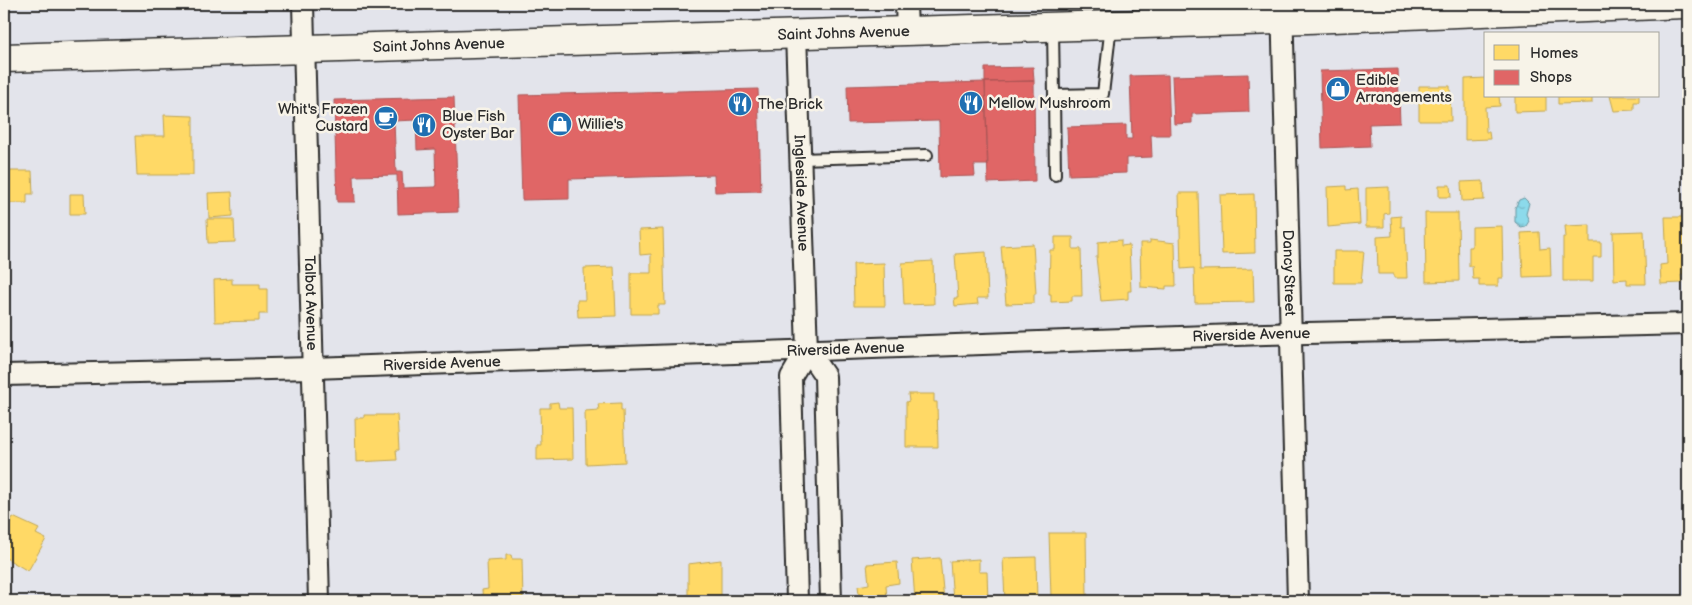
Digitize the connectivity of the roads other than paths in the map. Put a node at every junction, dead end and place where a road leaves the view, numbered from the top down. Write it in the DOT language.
graph roads {
  1 [pos="303,4"];
  2 [pos="1684,4"];
  3 [pos="1282,11"];
  4 [pos="907,17"];
  5 [pos="1111,24"];
  6 [pos="1053,26"];
  7 [pos="796,34"];
  8 [pos="304,49"];
  9 [pos="4,58"];
  10 [pos="1054,95"];
  11 [pos="926,155"];
  12 [pos="800,159"];
  13 [pos="1055,175"];
  14 [pos="1688,324"];
  15 [pos="1289,334"];
  16 [pos="807,350"];
  17 [pos="313,368"];
  18 [pos="4,375"];
  19 [pos="319,601"];
  20 [pos="797,601"];
  21 [pos="831,601"];
  22 [pos="1298,601"];
  1 -- 8 [label="street, Talbot Avenue"];
  2 -- 3 [label="main road, Saint Johns Avenue"];
  3 -- 5 [label="main road, Saint Johns Avenue"];
  3 -- 15 [label="street, Dancy Street"];
  4 -- 6 [label="main road, Saint Johns Avenue"];
  4 -- 7 [label="main road, Saint Johns Avenue"];
  5 -- 6 [label="main road, Saint Johns Avenue"];
  5 -- 10 [label="lane"];
  6 -- 10 [label="lane"];
  7 -- 8 [label="main road, Saint Johns Avenue"];
  7 -- 12 [label="street, Ingleside Avenue"];
  8 -- 9 [label="main road, Saint Johns Avenue"];
  8 -- 17 [label="street, Talbot Avenue"];
  10 -- 13 [label="lane"];
  11 -- 12 [label="lane"];
  12 -- 16 [label="street, Ingleside Avenue"];
  14 -- 15 [label="street, Riverside Avenue"];
  15 -- 16 [label="street, Riverside Avenue"];
  15 -- 22 [label="street, Dancy Street"];
  16 -- 17 [label="street, Riverside Avenue"];
  16 -- 20 [label="street"];
  16 -- 21 [label="street"];
  17 -- 18 [label="street, Riverside Avenue"];
  17 -- 19 [label="street, Talbot Avenue"];
}
